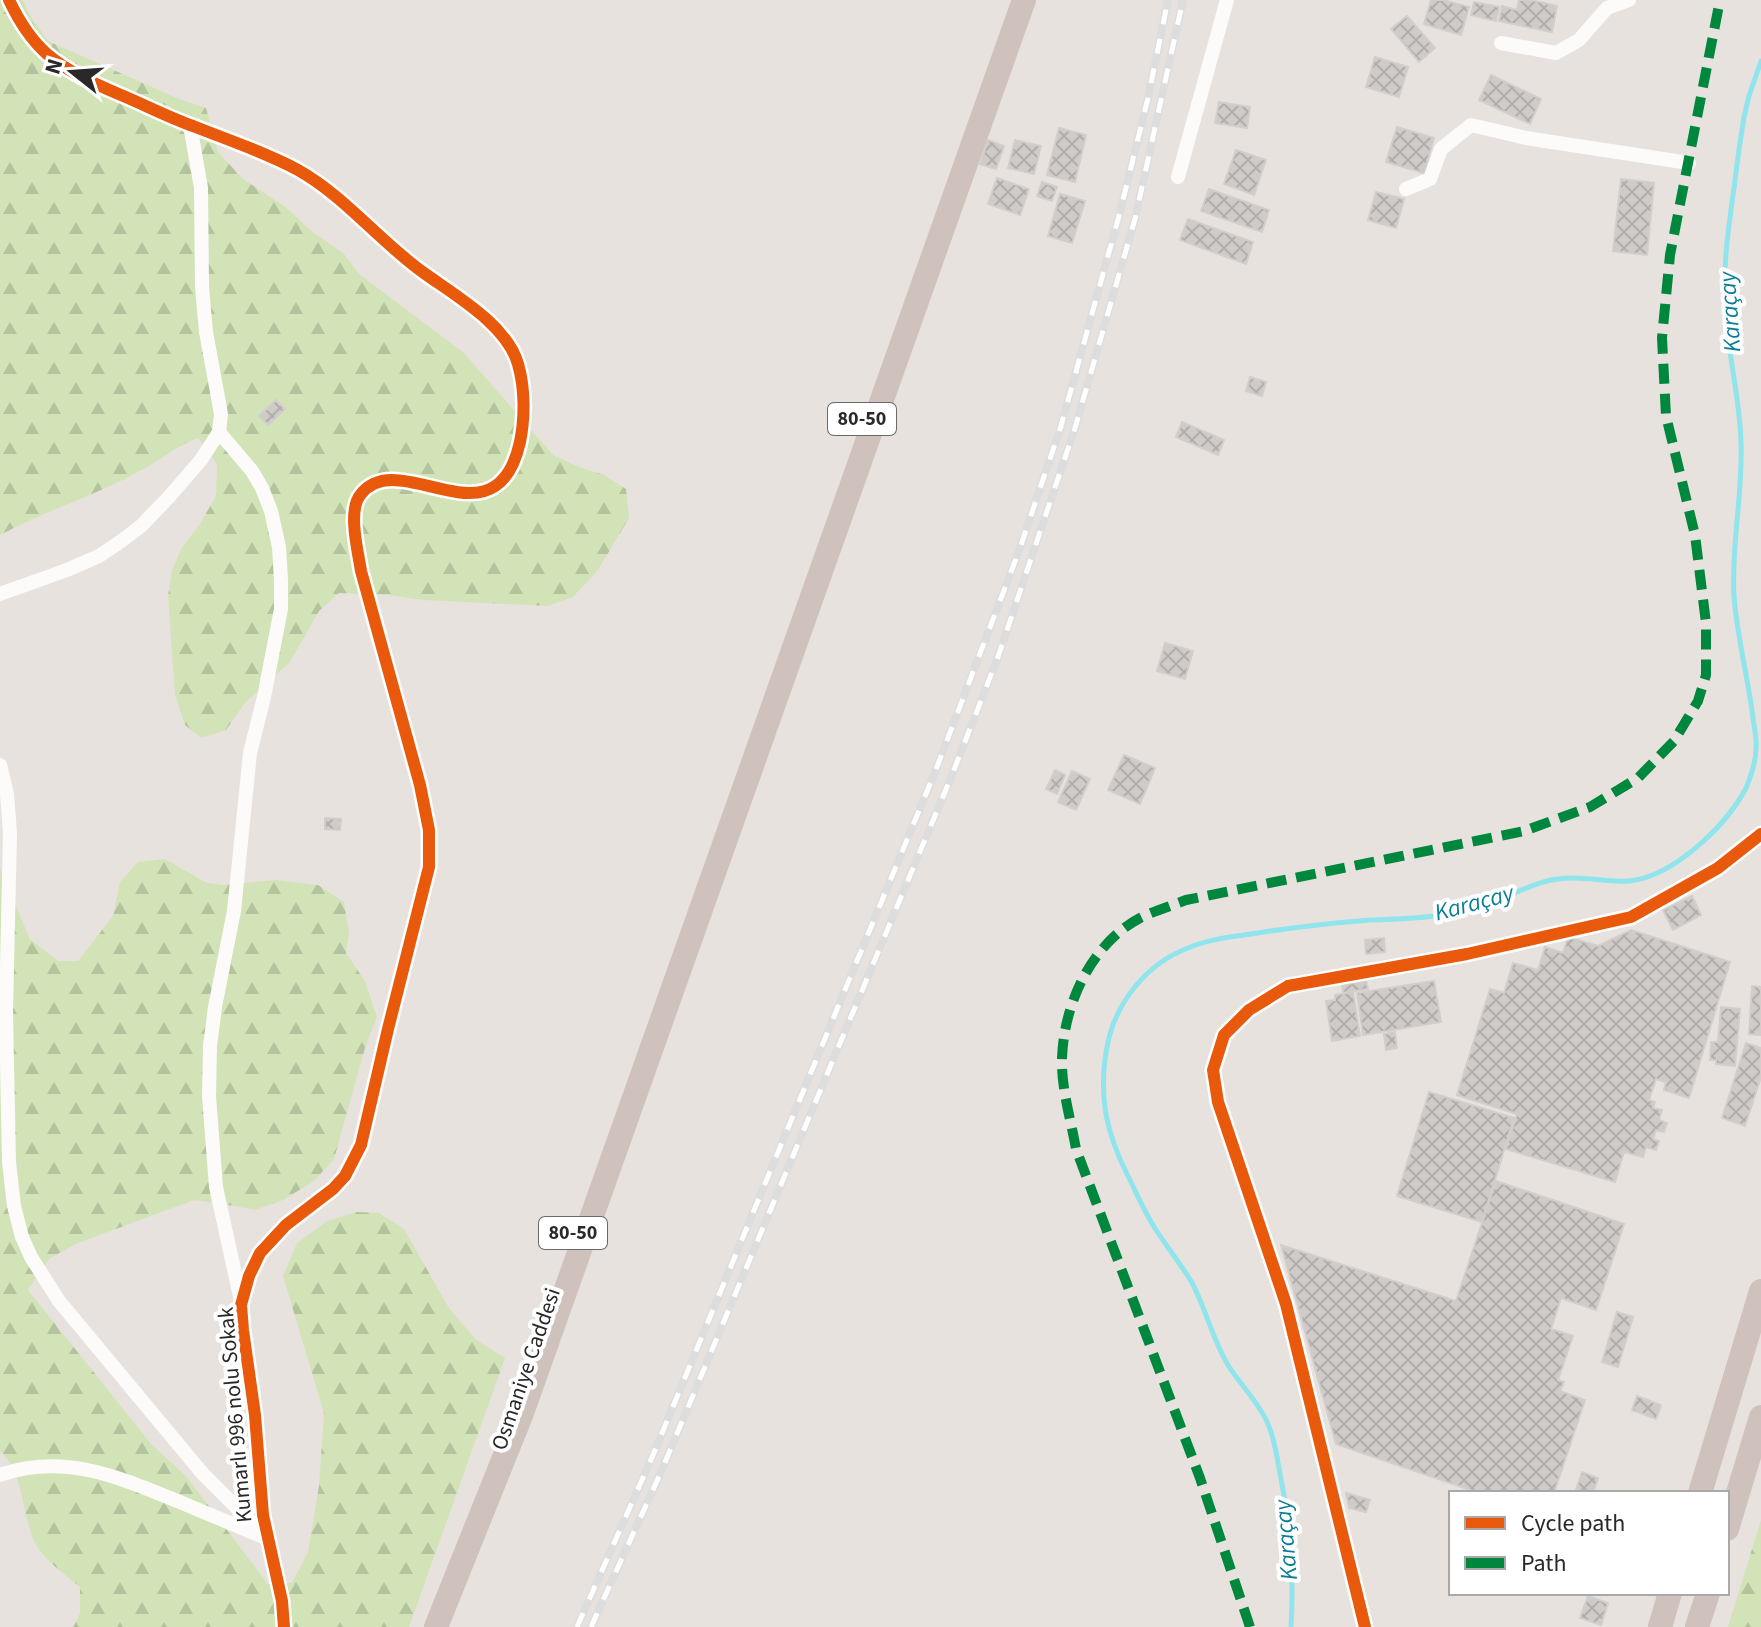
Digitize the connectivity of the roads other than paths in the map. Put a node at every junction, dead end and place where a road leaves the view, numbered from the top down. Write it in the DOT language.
graph roads {
  1 [pos="9,0"];
  2 [pos="1011,0"];
  3 [pos="1024,0"];
  4 [pos="1227,0"];
  5 [pos="1629,0"];
  6 [pos="1501,43"];
  7 [pos="190,125"];
  8 [pos="1689,163"];
  9 [pos="1178,177"];
  10 [pos="1406,189"];
  11 [pos="219,432"];
  12 [pos="0,594"];
  13 [pos="0,765"];
  14 [pos="7,794"];
  15 [pos="0,819"];
  16 [pos="1761,834"];
  17 [pos="1761,1291"];
  18 [pos="241,1305"];
  19 [pos="1761,1417"];
  20 [pos="0,1475"];
  21 [pos="1701,1491"];
  22 [pos="1729,1522"];
  23 [pos="268,1539"];
  24 [pos="1669,1595"];
  25 [pos="1707,1595"];
  26 [pos="284,1627"];
  27 [pos="428,1627"];
  28 [pos="436,1627"];
  29 [pos="1365,1627"];
  30 [pos="1660,1627"];
  31 [pos="1697,1627"];
  1 -- 7 [label="street, Kumarlı 996 nolu Sokak"];
  2 -- 27 [label="highway, Osmaniye Caddesi / 80-50"];
  3 -- 28 [label="highway"];
  4 -- 9 [label="street"];
  5 -- 6 [label="street"];
  7 -- 11 [label="street"];
  7 -- 18 [label="street, Kumarlı 996 nolu Sokak"];
  8 -- 10 [label="street"];
  11 -- 12 [label="street"];
  11 -- 18 [label="street"];
  13 -- 14 [label="street"];
  14 -- 15 [label="street"];
  14 -- 23 [label="street"];
  16 -- 29 [label="street"];
  17 -- 21 [label="highway"];
  18 -- 23 [label="street, Kumarlı 996 nolu Sokak"];
  19 -- 22 [label="highway"];
  20 -- 23 [label="street"];
  23 -- 26 [label="street, Kumarlı 996 nolu Sokak"];
  24 -- 30 [label="highway"];
  25 -- 31 [label="highway"];
}
